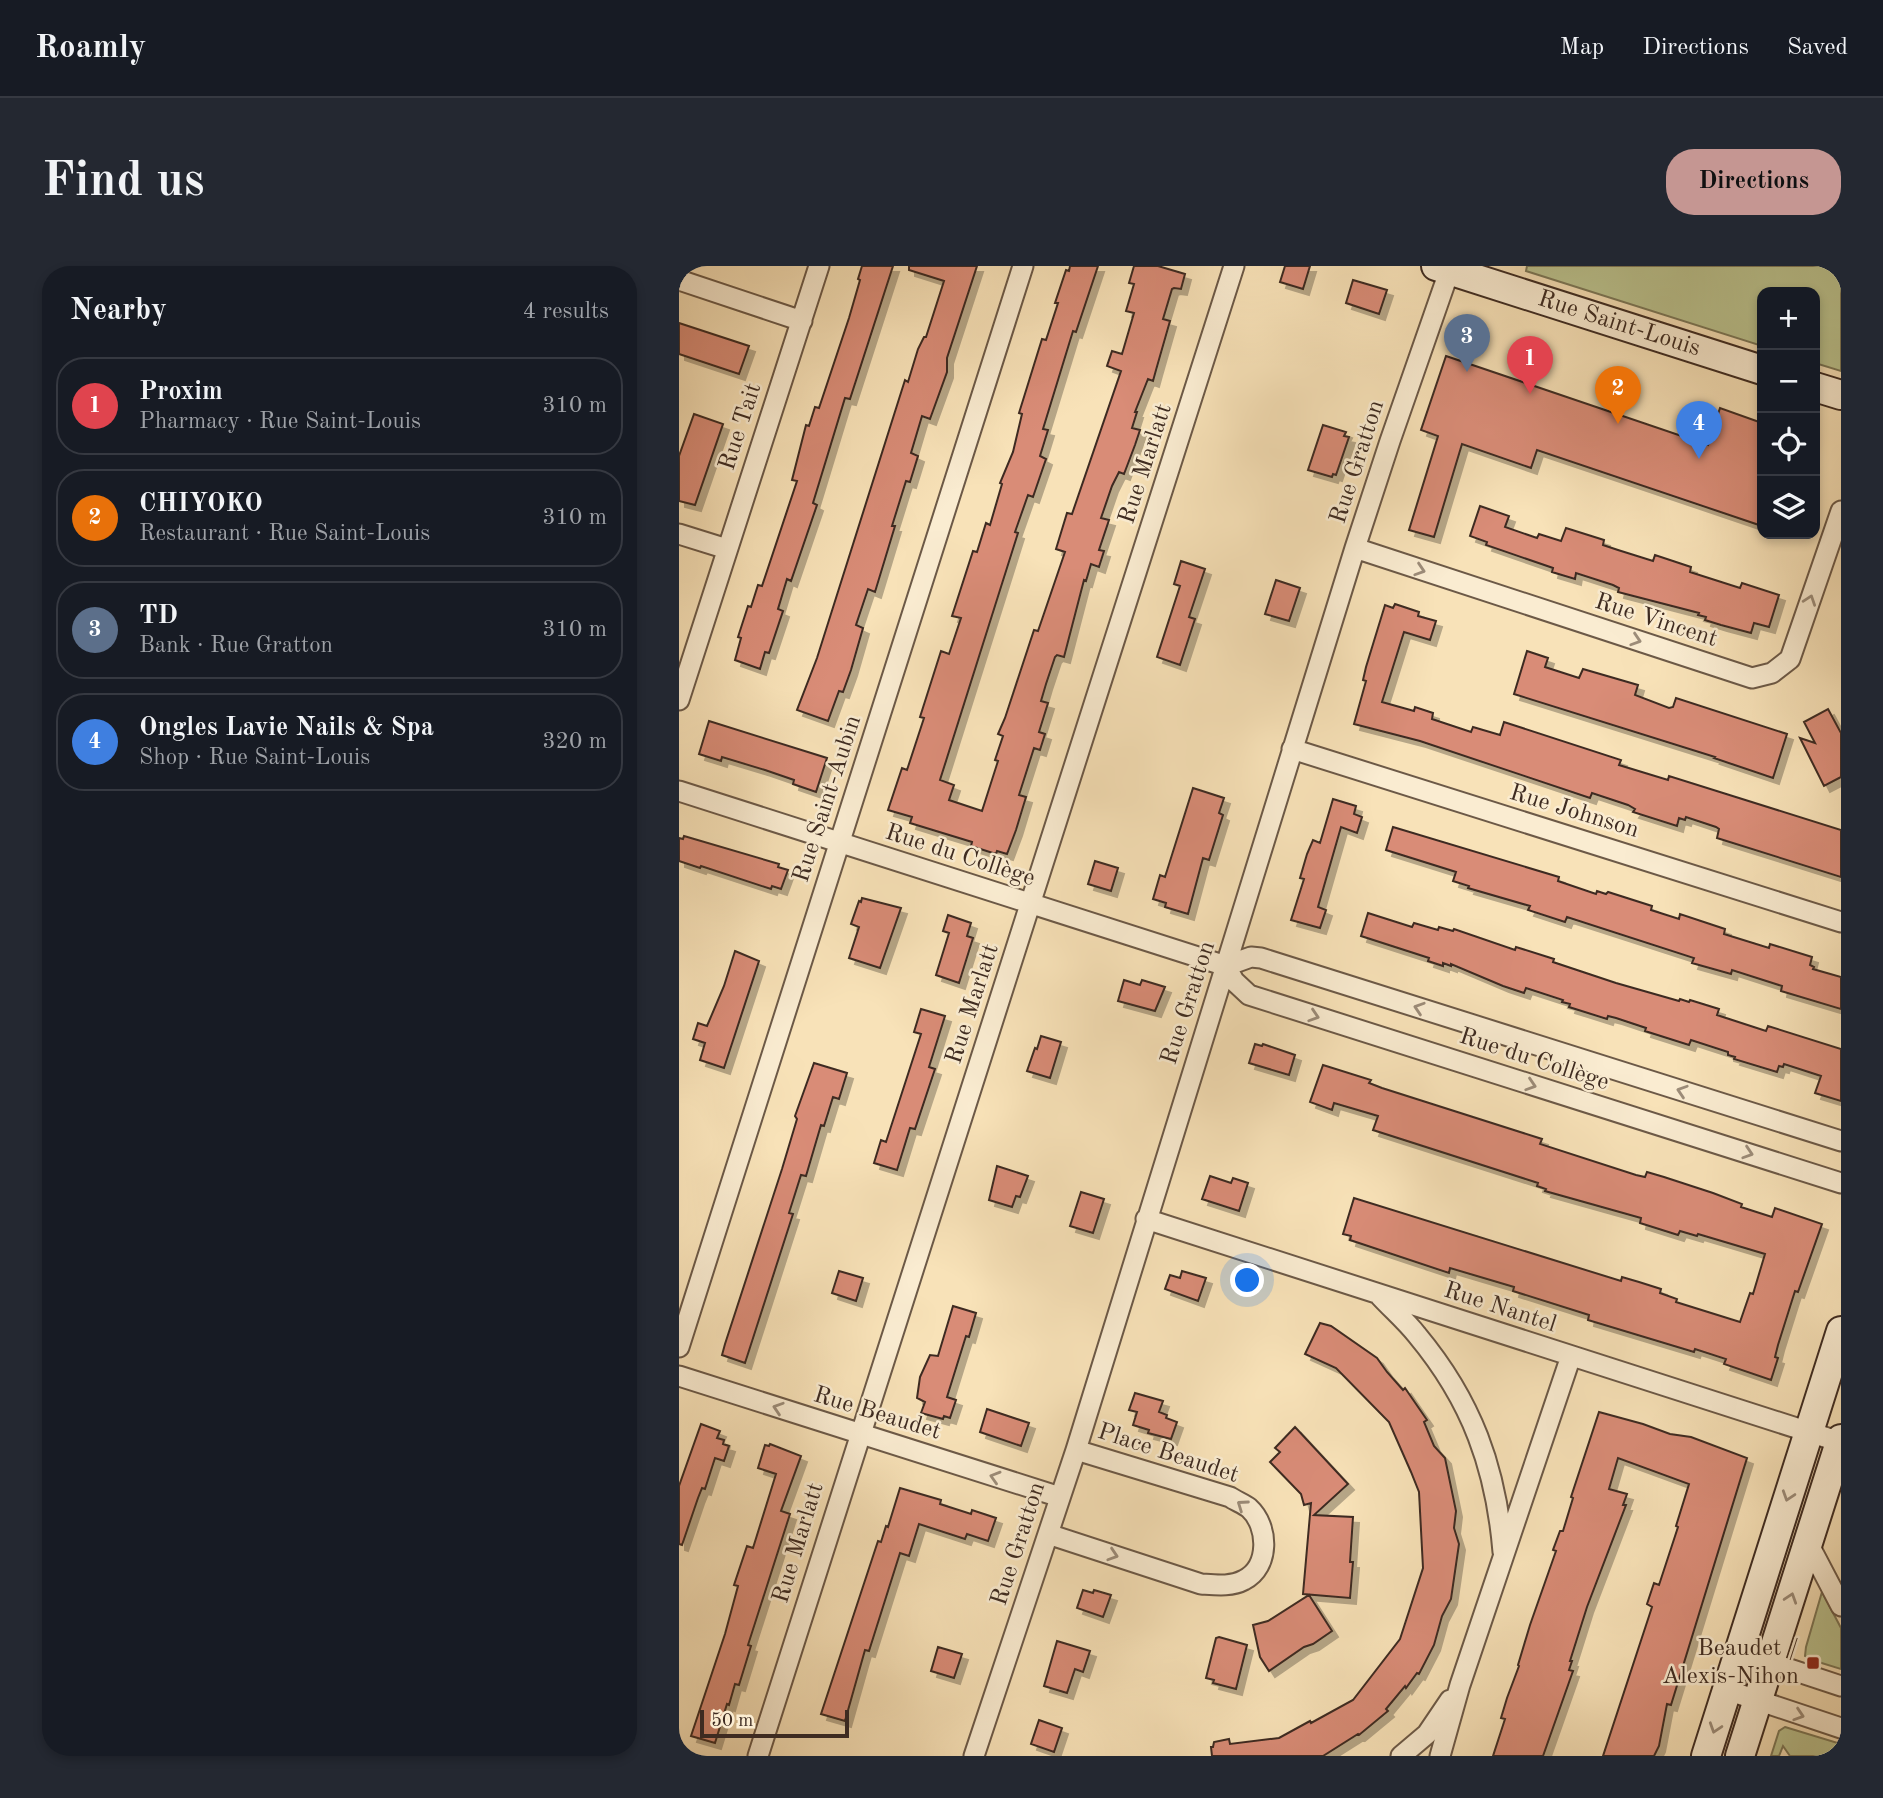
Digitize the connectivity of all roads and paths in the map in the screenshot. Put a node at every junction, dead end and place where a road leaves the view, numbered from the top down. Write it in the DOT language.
graph roads {
  1 [pos="819,266"];
  2 [pos="1023,266"];
  3 [pos="1234,266"];
  4 [pos="1446,267"];
  5 [pos="679,280"];
  6 [pos="802,321"];
  7 [pos="1757,368"];
  8 [pos="1820,389"];
  9 [pos="1841,395"];
  10 [pos="1841,511"];
  11 [pos="679,534"];
  12 [pos="727,548"];
  13 [pos="1355,548"];
  14 [pos="679,701"];
  15 [pos="1292,749"];
  16 [pos="679,791"];
  17 [pos="839,843"];
  18 [pos="1030,905"];
  19 [pos="1841,922"];
  20 [pos="1226,966"];
  21 [pos="1841,1141"];
  22 [pos="1841,1183"];
  23 [pos="1146,1219"];
  24 [pos="1378,1295"];
  25 [pos="1841,1331"];
  26 [pos="679,1347"];
  27 [pos="1571,1356"];
  28 [pos="679,1376"];
  29 [pos="1809,1431"];
  30 [pos="859,1435"];
  31 [pos="1841,1440"];
  32 [pos="1076,1450"];
  33 [pos="1060,1497"];
  34 [pos="1048,1534"];
  35 [pos="1808,1543"];
  36 [pos="1503,1560"];
  37 [pos="1841,1606"];
  38 [pos="1738,1652"];
  39 [pos="1770,1663"];
  40 [pos="1460,1685"];
  41 [pos="1841,1686"];
  42 [pos="1727,1690"];
  43 [pos="1757,1701"];
  44 [pos="1841,1728"];
  45 [pos="758,1756"];
  46 [pos="974,1756"];
  47 [pos="1401,1756"];
  48 [pos="1440,1756"];
  49 [pos="1706,1756"];
  50 [pos="1740,1756"];
  1 -- 6 [label="street, Rue Tait"];
  2 -- 17 [label="street, Rue Saint-Aubin"];
  3 -- 18 [label="street, Rue Marlatt"];
  4 -- 7 [label="street, Rue Saint-Louis"];
  4 -- 13 [label="street, Rue Gratton"];
  5 -- 6 [label="street"];
  6 -- 12 [label="street, Rue Tait"];
  8 -- 9 [label="street"];
  13 -- 10 [label="street, Rue Vincent, one-way"];
  11 -- 12 [label="street"];
  12 -- 14 [label="street, Rue Tait"];
  13 -- 15 [label="street, Rue Gratton"];
  15 -- 19 [label="street, Rue Johnson"];
  15 -- 20 [label="street, Rue Gratton"];
  16 -- 17 [label="street, Rue du Collège"];
  17 -- 18 [label="street, Rue du Collège"];
  17 -- 26 [label="street, Rue Saint-Aubin"];
  18 -- 20 [label="street, Rue du Collège"];
  18 -- 30 [label="street, Rue Marlatt"];
  21 -- 20 [label="street, Rue du Collège, one-way"];
  20 -- 22 [label="street, Rue du Collège, one-way"];
  20 -- 23 [label="street, Rue Gratton"];
  23 -- 24 [label="street, Rue Nantel"];
  23 -- 32 [label="street, Rue Gratton"];
  24 -- 27 [label="street, Rue Nantel"];
  24 -- 36 [label="street"];
  25 -- 29 [label="street"];
  27 -- 29 [label="street, Rue Nantel"];
  27 -- 36 [label="street"];
  30 -- 28 [label="street, Rue Beaudet, one-way"];
  29 -- 31 [label="street, Rue Nantel"];
  29 -- 38 [label="street, one-way"];
  33 -- 30 [label="street, Rue Beaudet, one-way"];
  30 -- 45 [label="street, Rue Marlatt"];
  31 -- 35 [label="street"];
  32 -- 33 [label="street, Rue Gratton"];
  34 -- 32 [label="street, Place Beaudet, one-way"];
  33 -- 34 [label="street, Rue Gratton"];
  34 -- 46 [label="street, Rue Gratton"];
  35 -- 37 [label="street"];
  39 -- 35 [label="street, one-way"];
  36 -- 40 [label="street"];
  38 -- 39 [label="street"];
  38 -- 42 [label="street"];
  39 -- 41 [label="street"];
  39 -- 43 [label="street"];
  40 -- 47 [label="street"];
  40 -- 48 [label="street"];
  42 -- 43 [label="street"];
  42 -- 49 [label="street, one-way"];
  43 -- 44 [label="street, one-way"];
  43 -- 50 [label="street"];
}
